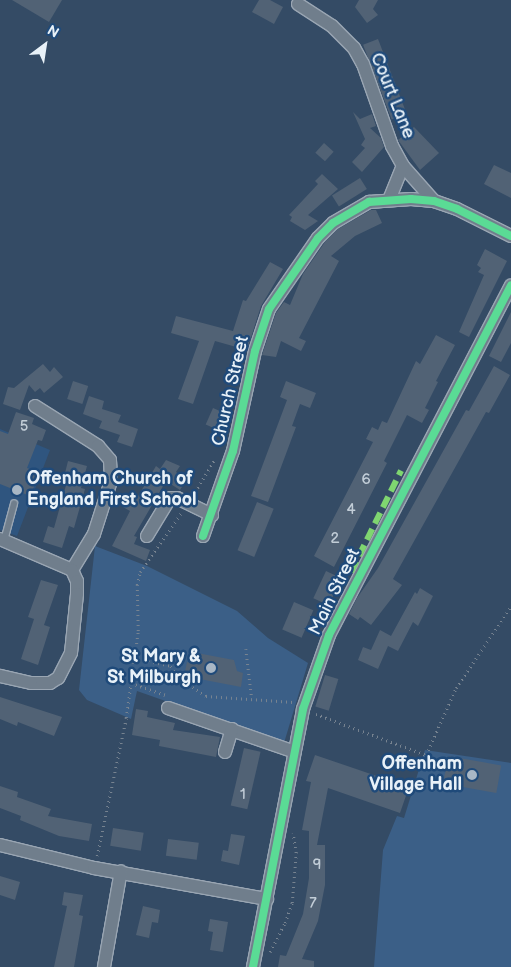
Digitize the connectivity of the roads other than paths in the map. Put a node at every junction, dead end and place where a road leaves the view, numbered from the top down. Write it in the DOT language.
graph roads {
  1 [pos="294,2"];
  2 [pos="403,166"];
  3 [pos="389,200"];
  4 [pos="434,201"];
  5 [pos="511,236"];
  6 [pos="511,286"];
  7 [pos="35,406"];
  8 [pos="14,503"];
  9 [pos="212,515"];
  10 [pos="147,536"];
  11 [pos="203,536"];
  12 [pos="2,540"];
  13 [pos="72,570"];
  14 [pos="0,676"];
  15 [pos="168,708"];
  16 [pos="232,729"];
  17 [pos="224,752"];
  18 [pos="296,752"];
  19 [pos="0,845"];
  20 [pos="121,871"];
  21 [pos="267,899"];
  22 [pos="104,967"];
  23 [pos="253,967"];
  1 -- 2 [label="street, Court Lane"];
  2 -- 3 [label="street, Court Lane"];
  2 -- 4 [label="street, Court Lane"];
  3 -- 4 [label="street, Church Street"];
  3 -- 9 [label="street, Church Street"];
  4 -- 5 [label="street, Church Street"];
  6 -- 18 [label="street, Main Street"];
  7 -- 13 [label="street"];
  8 -- 12 [label="lane"];
  9 -- 10 [label="street"];
  9 -- 11 [label="street, Church Street"];
  12 -- 13 [label="street"];
  13 -- 14 [label="street"];
  15 -- 16 [label="street"];
  16 -- 17 [label="street"];
  16 -- 18 [label="street"];
  18 -- 21 [label="street, Main Street"];
  19 -- 20 [label="street"];
  20 -- 21 [label="street"];
  20 -- 22 [label="street"];
  21 -- 23 [label="street, Main Street"];
}
